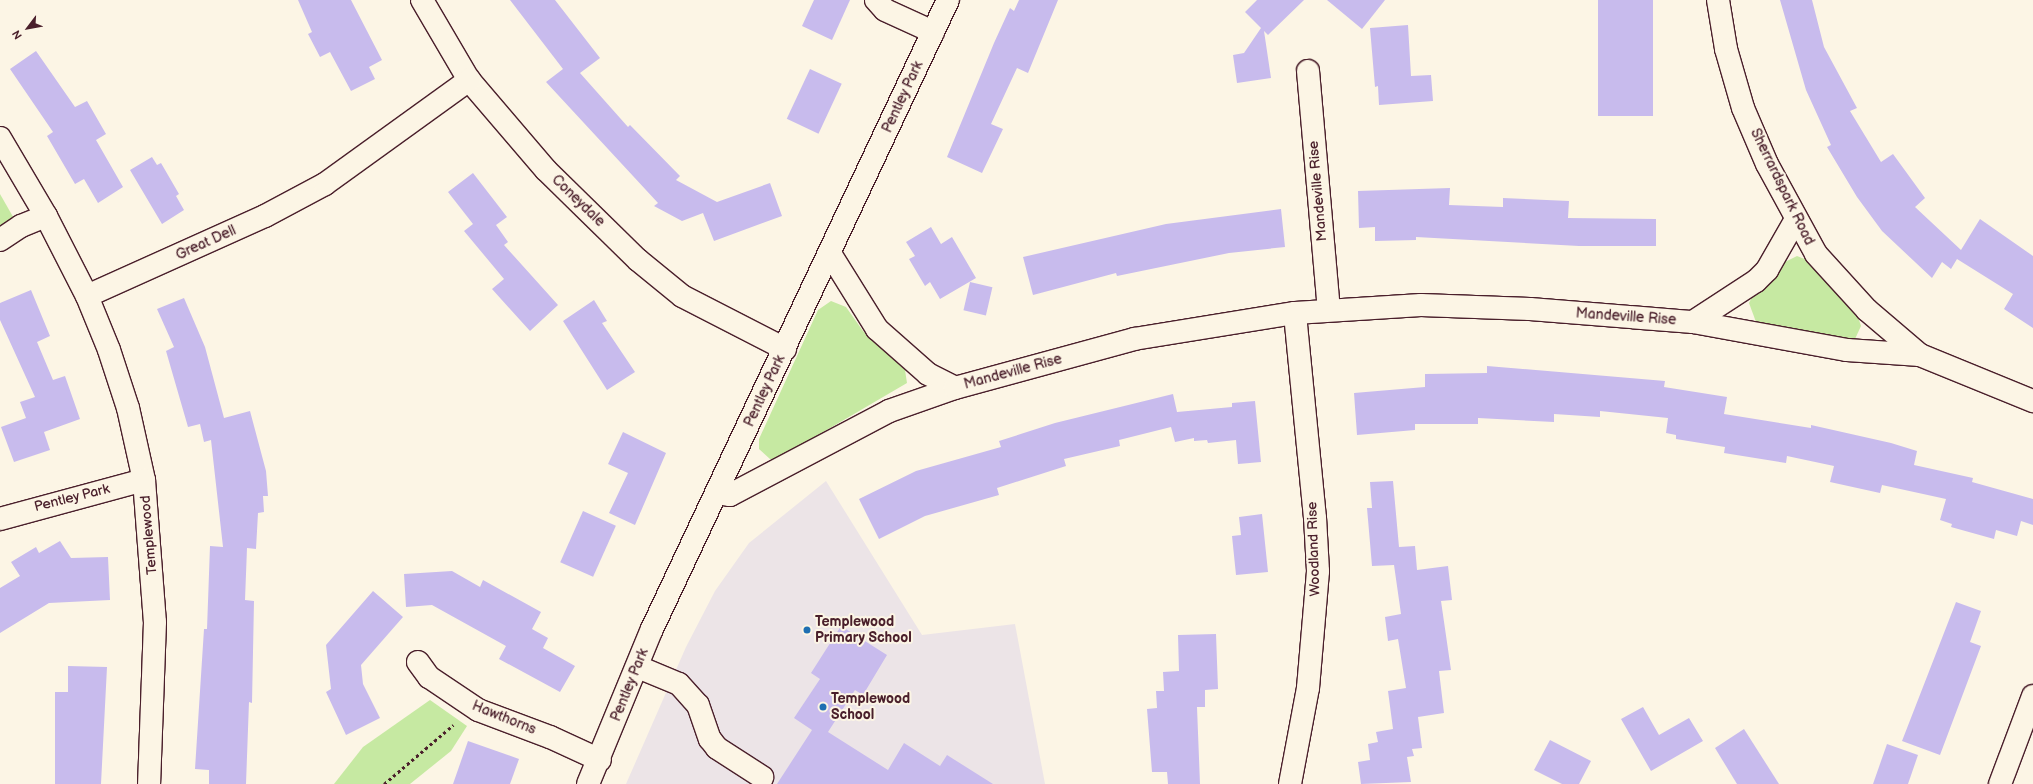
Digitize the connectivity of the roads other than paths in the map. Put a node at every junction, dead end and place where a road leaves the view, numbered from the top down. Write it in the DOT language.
graph roads {
  1 [pos="422,0"];
  2 [pos="876,0"];
  3 [pos="948,0"];
  4 [pos="1718,0"];
  5 [pos="933,32"];
  6 [pos="1308,71"];
  7 [pos="469,80"];
  8 [pos="0,138"];
  9 [pos="46,216"];
  10 [pos="1795,221"];
  11 [pos="0,240"];
  12 [pos="831,255"];
  13 [pos="87,296"];
  14 [pos="1329,310"];
  15 [pos="1295,313"];
  16 [pos="1693,322"];
  17 [pos="785,349"];
  18 [pos="1920,355"];
  19 [pos="955,388"];
  20 [pos="2033,401"];
  21 [pos="144,480"];
  22 [pos="717,493"];
  23 [pos="0,518"];
  24 [pos="418,662"];
  25 [pos="638,667"];
  26 [pos="2033,696"];
  27 [pos="600,760"];
  28 [pos="762,777"];
  29 [pos="149,784"];
  30 [pos="588,784"];
  31 [pos="1290,784"];
  32 [pos="2000,784"];
  1 -- 7 [label="street, Coneydale"];
  2 -- 5 [label="street"];
  3 -- 5 [label="street, Pentley Park"];
  4 -- 10 [label="street, Sherrardspark Road"];
  5 -- 12 [label="street, Pentley Park"];
  6 -- 14 [label="street, Mandeville Rise"];
  7 -- 13 [label="street, Great Dell"];
  7 -- 17 [label="street, Coneydale"];
  8 -- 9 [label="street"];
  9 -- 11 [label="street"];
  9 -- 13 [label="street"];
  10 -- 16 [label="street"];
  10 -- 18 [label="street, Sherrardspark Road"];
  12 -- 17 [label="street, Pentley Park"];
  12 -- 19 [label="street"];
  13 -- 21 [label="street, Templewood"];
  14 -- 15 [label="street, Mandeville Rise"];
  14 -- 16 [label="street, Mandeville Rise"];
  15 -- 19 [label="street, Mandeville Rise"];
  15 -- 31 [label="street, Woodland Rise"];
  16 -- 18 [label="street, Mandeville Rise"];
  17 -- 22 [label="street, Pentley Park"];
  18 -- 20 [label="street, Sherrardspark Road"];
  19 -- 22 [label="street, Mandeville Rise"];
  21 -- 23 [label="street, Pentley Park"];
  21 -- 29 [label="street, Templewood"];
  22 -- 25 [label="street, Pentley Park"];
  24 -- 27 [label="street, Hawthorns"];
  25 -- 27 [label="street, Pentley Park"];
  25 -- 28 [label="street"];
  26 -- 32 [label="street"];
  27 -- 30 [label="street, Pentley Park"];
}
